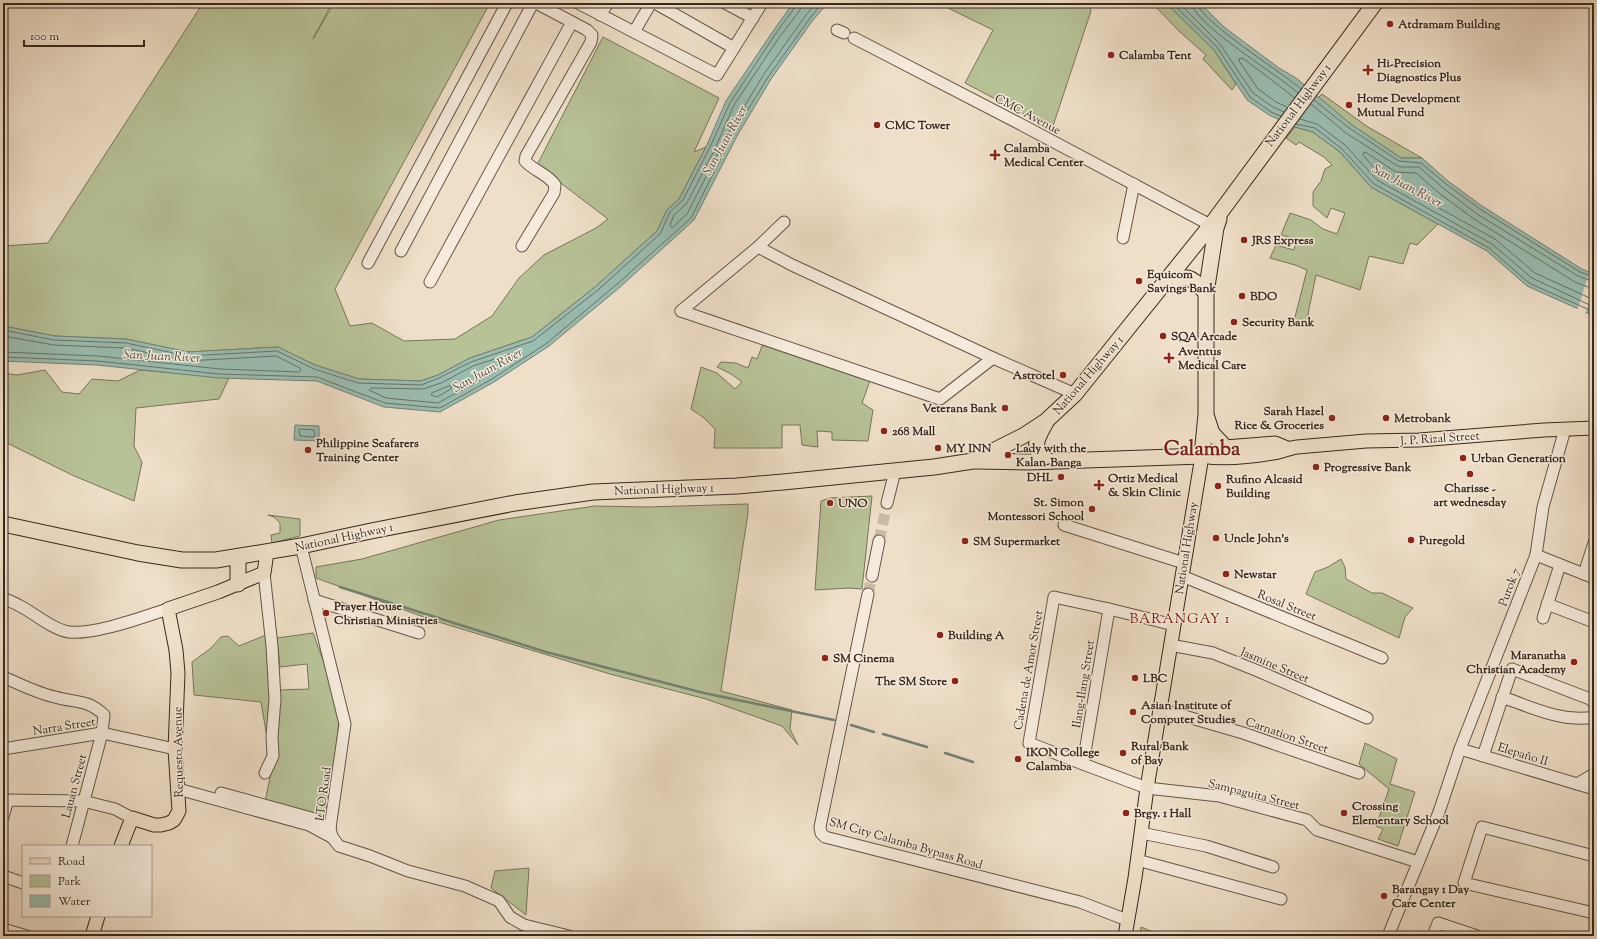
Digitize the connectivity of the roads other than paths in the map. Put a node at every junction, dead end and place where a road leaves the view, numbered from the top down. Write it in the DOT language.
graph roads {
  1 [pos="507,3"];
  2 [pos="533,3"];
  3 [pos="536,3"];
  4 [pos="578,3"];
  5 [pos="608,3"];
  6 [pos="651,3"];
  7 [pos="655,3"];
  8 [pos="726,3"];
  9 [pos="762,3"];
  10 [pos="1375,3"];
  11 [pos="600,15"];
  12 [pos="752,18"];
  13 [pos="572,22"];
  14 [pos="634,32"];
  15 [pos="845,34"];
  16 [pos="734,48"];
  17 [pos="1134,184"];
  18 [pos="784,222"];
  19 [pos="1213,226"];
  20 [pos="1123,238"];
  21 [pos="522,246"];
  22 [pos="758,247"];
  23 [pos="401,251"];
  24 [pos="368,263"];
  25 [pos="430,282"];
  26 [pos="1165,282"];
  27 [pos="1206,293"];
  28 [pos="993,358"];
  29 [pos="1075,394"];
  30 [pos="1206,414"];
  31 [pos="1046,422"];
  32 [pos="1594,428"];
  33 [pos="1565,429"];
  34 [pos="1023,436"];
  35 [pos="1225,447"];
  36 [pos="1287,448"];
  37 [pos="1202,456"];
  38 [pos="973,461"];
  39 [pos="1046,461"];
  40 [pos="1029,462"];
  41 [pos="895,471"];
  42 [pos="887,503"];
  43 [pos="3,524"];
  44 [pos="1064,525"];
  45 [pos="879,541"];
  46 [pos="1594,544"];
  47 [pos="301,546"];
  48 [pos="267,552"];
  49 [pos="1536,555"];
  50 [pos="238,557"];
  51 [pos="1184,563"];
  52 [pos="1560,565"];
  53 [pos="264,573"];
  54 [pos="872,576"];
  55 [pos="1182,576"];
  56 [pos="1589,576"];
  57 [pos="238,584"];
  58 [pos="868,594"];
  59 [pos="3,598"];
  60 [pos="314,600"];
  61 [pos="1547,604"];
  62 [pos="168,609"];
  63 [pos="1109,609"];
  64 [pos="1543,618"];
  65 [pos="1594,622"];
  66 [pos="1174,625"];
  67 [pos="419,633"];
  68 [pos="1170,645"];
  69 [pos="1382,658"];
  70 [pos="3,677"];
  71 [pos="1502,698"];
  72 [pos="1594,703"];
  73 [pos="1160,709"];
  74 [pos="1594,717"];
  75 [pos="1367,718"];
  76 [pos="102,733"];
  77 [pos="3,749"];
  78 [pos="175,749"];
  79 [pos="1460,749"];
  80 [pos="1483,756"];
  81 [pos="1083,764"];
  82 [pos="265,773"];
  83 [pos="1359,773"];
  84 [pos="1594,774"];
  85 [pos="1577,784"];
  86 [pos="177,785"];
  87 [pos="1147,788"];
  88 [pos="1594,789"];
  89 [pos="83,801"];
  90 [pos="3,817"];
  91 [pos="132,818"];
  92 [pos="332,833"];
  93 [pos="1141,833"];
  94 [pos="72,845"];
  95 [pos="121,845"];
  96 [pos="1594,856"];
  97 [pos="1137,860"];
  98 [pos="1418,862"];
  99 [pos="1273,867"];
  100 [pos="3,876"];
  101 [pos="22,883"];
  102 [pos="1281,899"];
  103 [pos="1594,913"];
  104 [pos="98,917"];
  105 [pos="1127,920"];
  106 [pos="3,929"];
  107 [pos="27,936"];
  108 [pos="92,936"];
  109 [pos="569,936"];
  110 [pos="1125,936"];
  111 [pos="1388,936"];
  112 [pos="1433,936"];
  113 [pos="1477,936"];
  1 -- 24 [label="street"];
  2 -- 23 [label="street"];
  3 -- 13 [label="street"];
  4 -- 11 [label="street"];
  5 -- 11 [label="street"];
  6 -- 14 [label="street"];
  7 -- 16 [label="street"];
  8 -- 12 [label="street"];
  9 -- 12 [label="street"];
  10 -- 19 [label="highway, National Highway 1"];
  11 -- 14 [label="street"];
  12 -- 16 [label="street"];
  13 -- 21 [label="street"];
  13 -- 25 [label="street"];
  14 -- 16 [label="street"];
  15 -- 17 [label="street, CMC Avenue"];
  17 -- 19 [label="street, CMC Avenue"];
  17 -- 20 [label="street"];
  18 -- 22 [label="street"];
  19 -- 26 [label="highway, National Highway 1"];
  19 -- 27 [label="highway, National Highway 1"];
  22 -- 28 [label="street"];
  22 -- 28 [label="street"];
  26 -- 27 [label="highway"];
  26 -- 29 [label="highway, National Highway 1"];
  27 -- 30 [label="highway, National Highway 1"];
  28 -- 29 [label="street"];
  29 -- 31 [label="highway, National Highway 1"];
  30 -- 35 [label="highway"];
  30 -- 37 [label="highway, National Highway 1"];
  31 -- 34 [label="highway, National Highway 1"];
  31 -- 39 [label="highway"];
  32 -- 33 [label="main road, J. P. Rizal Street"];
  33 -- 36 [label="main road, J. P. Rizal Street"];
  33 -- 49 [label="street, Purok 7"];
  34 -- 38 [label="highway, National Highway 1"];
  34 -- 40 [label="highway"];
  35 -- 36 [label="main road, J. P. Rizal Street"];
  35 -- 37 [label="main road, J. P. Rizal Street"];
  36 -- 37 [label="main road, J. P. Rizal Street"];
  37 -- 39 [label="highway"];
  37 -- 51 [label="main road, National Highway"];
  38 -- 40 [label="highway"];
  38 -- 41 [label="highway, National Highway 1"];
  39 -- 40 [label="highway"];
  41 -- 42 [label="street"];
  41 -- 47 [label="highway, National Highway 1"];
  43 -- 50 [label="highway, National Highway 1"];
  44 -- 51 [label="street"];
  45 -- 54 [label="street"];
  46 -- 56 [label="street"];
  47 -- 48 [label="highway, National Highway 1"];
  47 -- 60 [label="street, LTO Road"];
  48 -- 50 [label="highway, National Highway 1"];
  48 -- 53 [label="main road"];
  49 -- 52 [label="street"];
  49 -- 79 [label="street, Purok 7"];
  50 -- 57 [label="highway"];
  51 -- 55 [label="main road, National Highway"];
  52 -- 56 [label="street"];
  52 -- 61 [label="street"];
  53 -- 57 [label="main road"];
  53 -- 82 [label="street"];
  55 -- 66 [label="main road, National Highway"];
  55 -- 69 [label="street, Rosal Street"];
  57 -- 62 [label="main road"];
  58 -- 105 [label="street, SM City Calamba Bypass Road"];
  59 -- 62 [label="street"];
  60 -- 67 [label="street"];
  60 -- 92 [label="street, LTO Road"];
  61 -- 64 [label="street"];
  61 -- 65 [label="street"];
  62 -- 78 [label="main road, Requesto Avenue"];
  63 -- 66 [label="street, Cadena de Amor Street"];
  63 -- 81 [label="street, Ilang-Ilang Street"];
  63 -- 81 [label="street, Cadena de Amor Street"];
  66 -- 68 [label="main road, National Highway"];
  68 -- 73 [label="main road, National Highway"];
  68 -- 75 [label="street, Jasmine Street"];
  70 -- 76 [label="street, Lauan Street"];
  71 -- 72 [label="street"];
  71 -- 74 [label="street"];
  71 -- 80 [label="street"];
  73 -- 83 [label="street, Carnation Street"];
  73 -- 87 [label="main road, National Highway"];
  76 -- 77 [label="street, Narra Street"];
  76 -- 78 [label="street, Narra Street"];
  76 -- 89 [label="street, Lauan Street"];
  78 -- 86 [label="main road, Requesto Avenue"];
  79 -- 80 [label="street, Elepaño II"];
  79 -- 98 [label="street, Purok 7"];
  80 -- 85 [label="street, Elepaño II"];
  81 -- 87 [label="street, Cadena de Amor Street"];
  84 -- 85 [label="street"];
  85 -- 88 [label="street, Elepaño II"];
  86 -- 91 [label="main road, Requesto Avenue"];
  86 -- 92 [label="street"];
  87 -- 93 [label="main road, National Highway"];
  87 -- 98 [label="street, Sampaguita Street"];
  89 -- 90 [label="street"];
  89 -- 91 [label="street"];
  89 -- 94 [label="street, Lauan Street"];
  91 -- 95 [label="main road"];
  92 -- 109 [label="street, LTO Road"];
  93 -- 97 [label="main road, National Highway"];
  93 -- 99 [label="street"];
  96 -- 103 [label="street"];
  97 -- 102 [label="street"];
  97 -- 105 [label="main road, National Highway"];
  98 -- 111 [label="street, Purok 7"];
  100 -- 101 [label="street"];
  104 -- 108 [label="main road"];
  105 -- 110 [label="main road, National Highway"];
  106 -- 107 [label="street"];
  112 -- 113 [label="street"];
}
